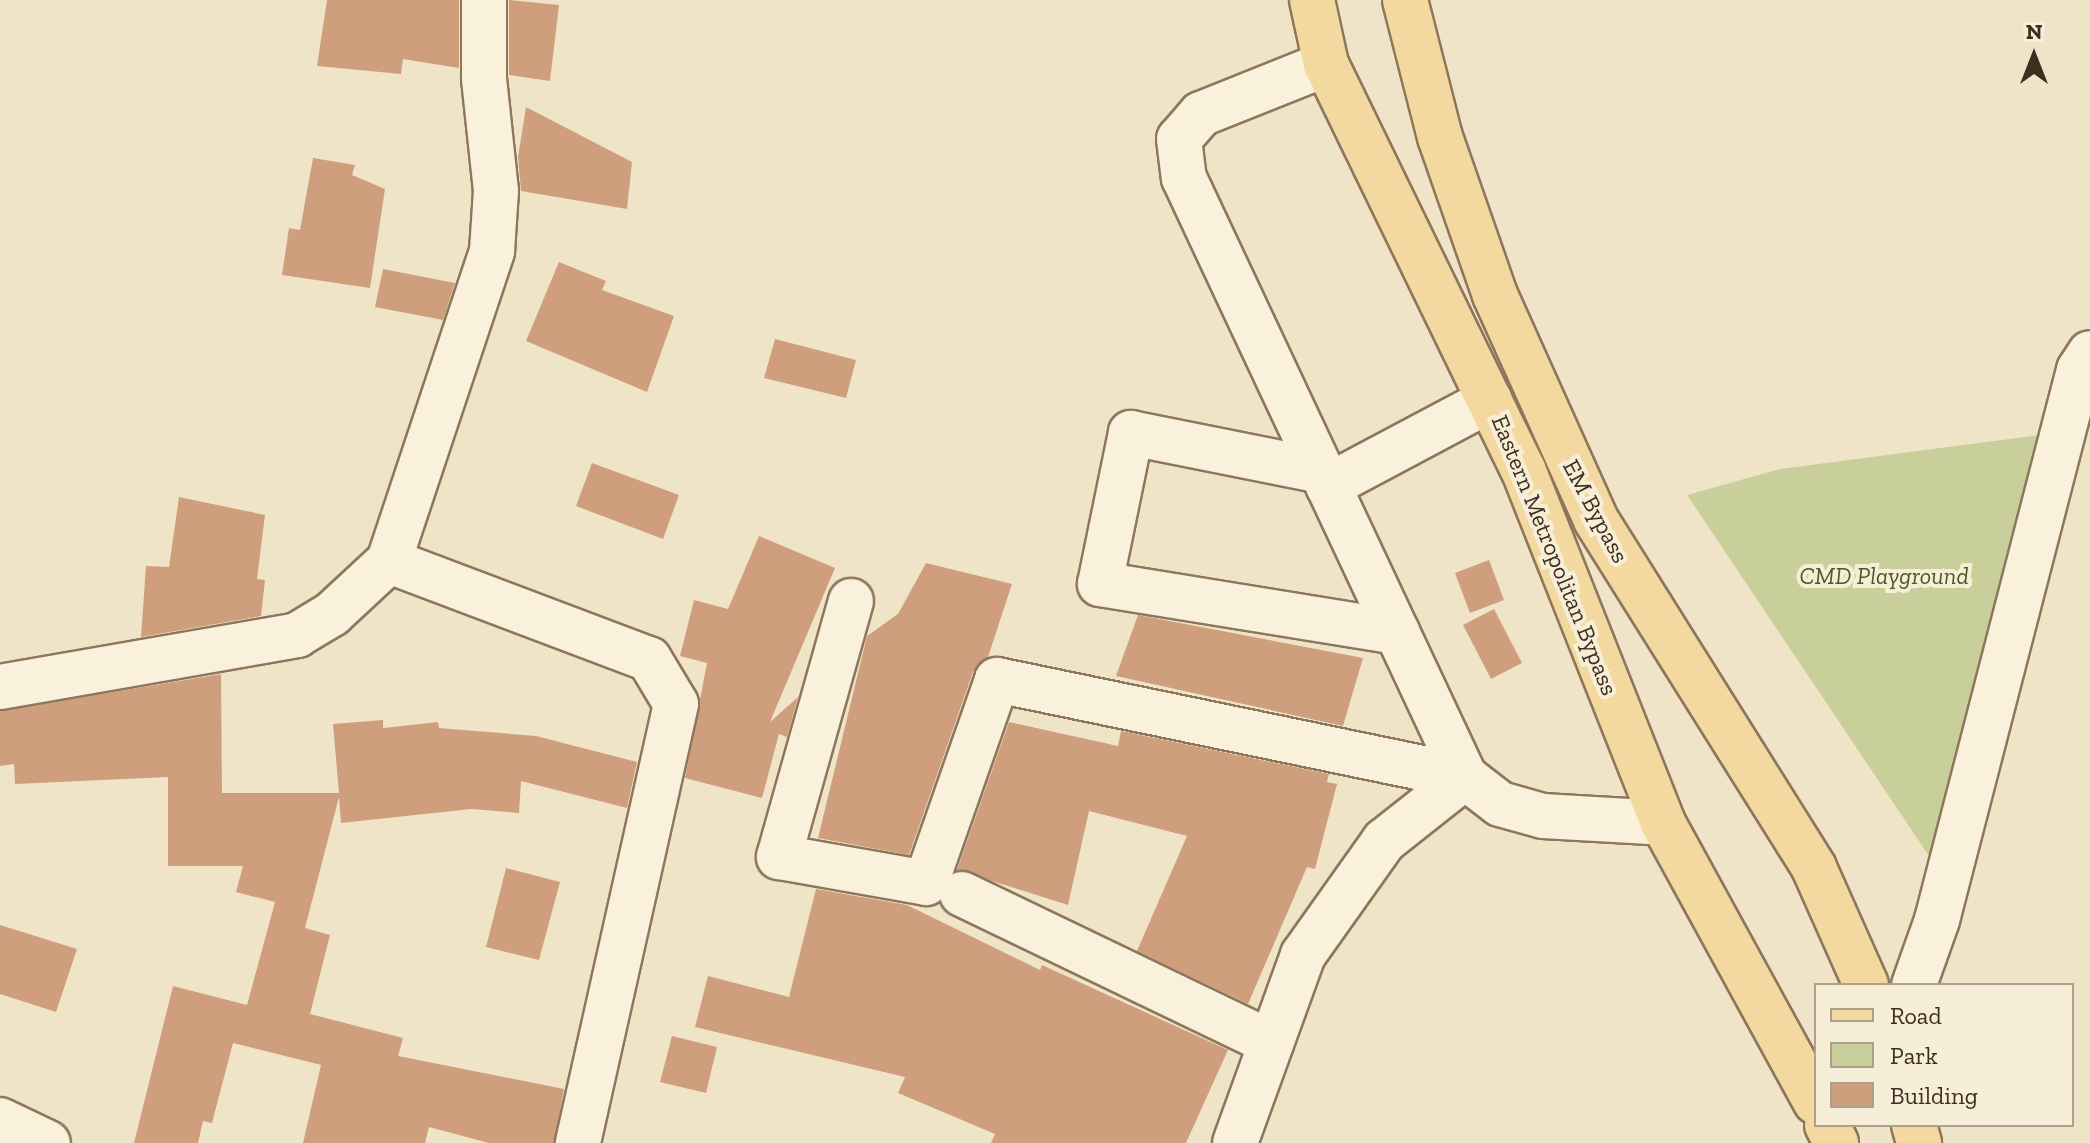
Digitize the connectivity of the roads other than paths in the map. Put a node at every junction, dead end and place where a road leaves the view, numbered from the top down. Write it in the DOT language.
graph roads {
  1 [pos="484,0"];
  2 [pos="1312,0"];
  3 [pos="1405,0"];
  4 [pos="1326,64"];
  5 [pos="2090,353"];
  6 [pos="1490,400"];
  7 [pos="1566,453"];
  8 [pos="1523,469"];
  9 [pos="1325,478"];
  10 [pos="389,561"];
  11 [pos="851,601"];
  12 [pos="1397,632"];
  13 [pos="0,687"];
  14 [pos="1465,777"];
  15 [pos="1663,823"];
  16 [pos="962,894"];
  17 [pos="1865,983"];
  18 [pos="1915,983"];
  19 [pos="1271,1043"];
  20 [pos="1814,1098"];
  21 [pos="0,1120"];
  22 [pos="48,1143"];
  23 [pos="578,1143"];
  24 [pos="1235,1143"];
  1 -- 10 [label="street"];
  2 -- 4 [label="main road, Eastern Metropolitan Bypass"];
  3 -- 7 [label="main road, EM Bypass"];
  4 -- 6 [label="main road, Eastern Metropolitan Bypass"];
  4 -- 9 [label="street"];
  5 -- 18 [label="street"];
  6 -- 8 [label="main road, Eastern Metropolitan Bypass"];
  6 -- 9 [label="street"];
  7 -- 8 [label="main road"];
  7 -- 17 [label="main road, EM Bypass"];
  8 -- 15 [label="main road, Eastern Metropolitan Bypass"];
  9 -- 12 [label="street"];
  9 -- 12 [label="street"];
  10 -- 13 [label="street"];
  10 -- 23 [label="street"];
  11 -- 14 [label="street"];
  12 -- 14 [label="street"];
  14 -- 15 [label="street"];
  14 -- 19 [label="street"];
  15 -- 20 [label="main road, Eastern Metropolitan Bypass"];
  16 -- 19 [label="street"];
  19 -- 24 [label="street"];
  21 -- 22 [label="street"];
}
